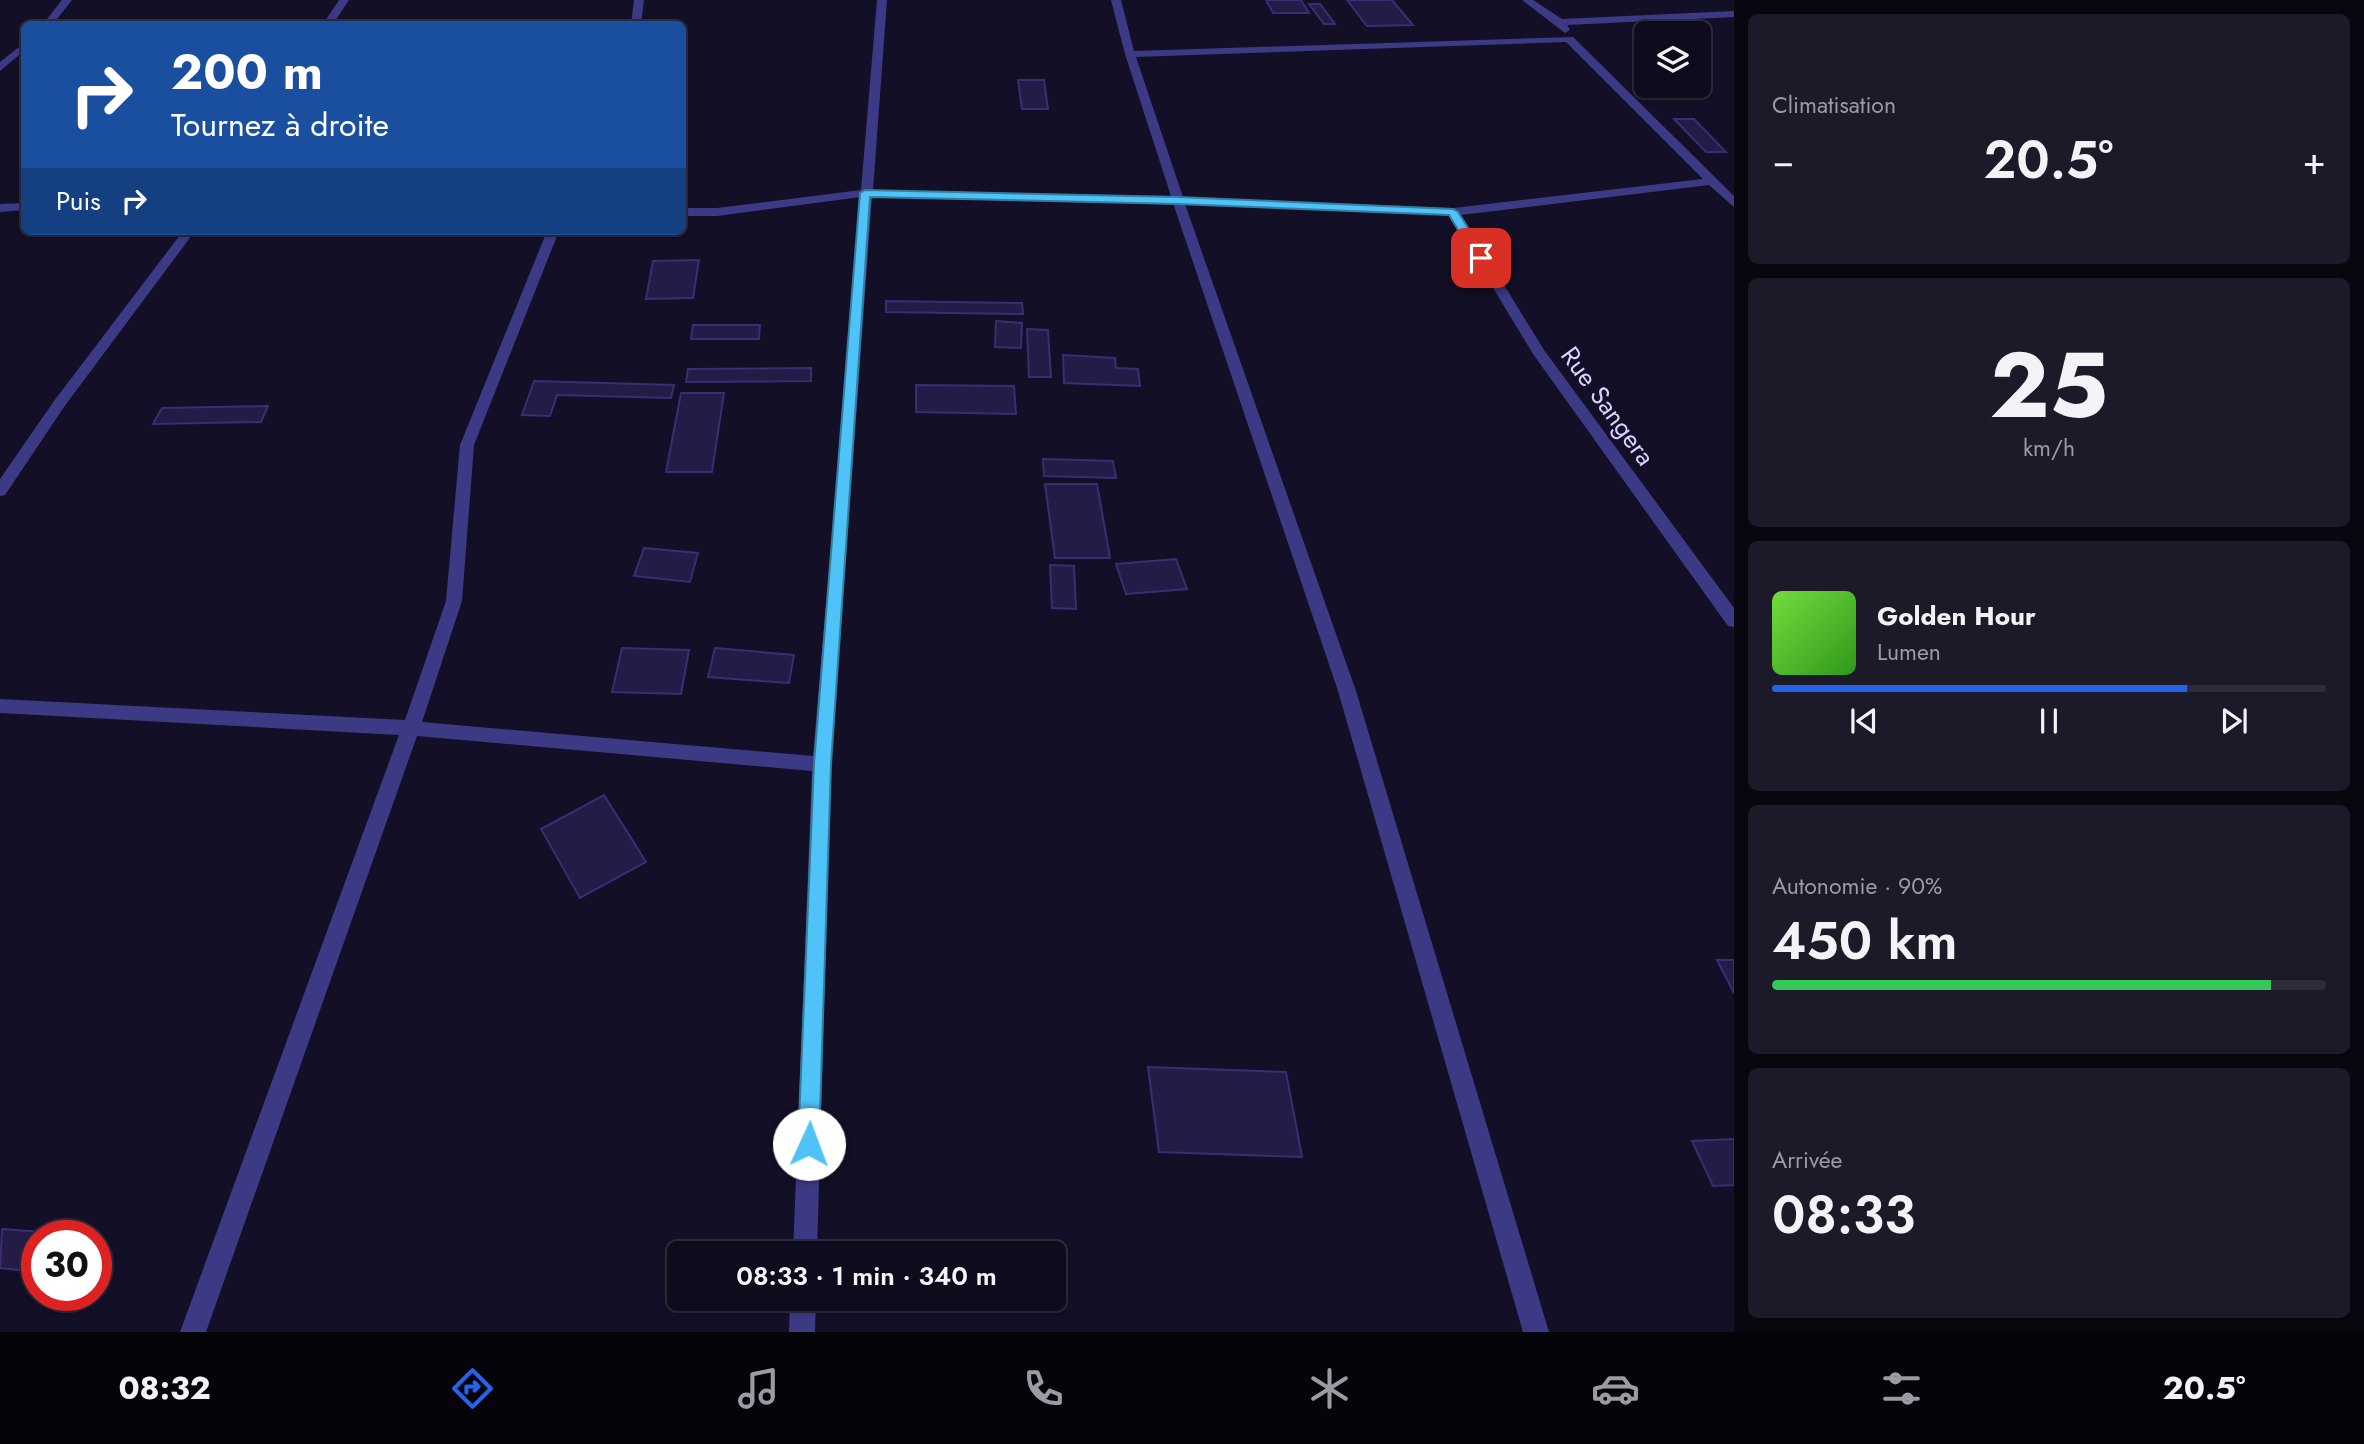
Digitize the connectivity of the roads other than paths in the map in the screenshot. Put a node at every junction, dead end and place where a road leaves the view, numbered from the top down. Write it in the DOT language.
graph roads {
  1 [pos="67,0"];
  2 [pos="344,0"];
  3 [pos="639,0"];
  4 [pos="882,0"];
  5 [pos="1116,0"];
  6 [pos="1527,0"];
  7 [pos="1734,14"];
  8 [pos="50,21"];
  9 [pos="330,21"];
  10 [pos="636,21"];
  11 [pos="1560,22"];
  12 [pos="1569,39"];
  13 [pos="21,49"];
  14 [pos="1130,54"];
  15 [pos="0,68"];
  16 [pos="1713,181"];
  17 [pos="865,193"];
  18 [pos="1178,200"];
  19 [pos="1734,203"];
  20 [pos="21,207"];
  21 [pos="0,208"];
  22 [pos="686,212"];
  23 [pos="1453,212"];
  24 [pos="187,235"];
  25 [pos="551,235"];
  26 [pos="0,491"];
  27 [pos="1734,621"];
  28 [pos="0,706"];
  29 [pos="411,729"];
  30 [pos="822,764"];
  31 [pos="805,1241"];
  32 [pos="803,1311"];
  33 [pos="193,1332"];
  34 [pos="802,1332"];
  35 [pos="1536,1332"];
  1 -- 8 [label="street"];
  2 -- 9 [label="street"];
  3 -- 10 [label="street"];
  4 -- 17 [label="street"];
  5 -- 14 [label="street"];
  6 -- 11 [label="street"];
  7 -- 11 [label="street"];
  11 -- 12 [label="street"];
  12 -- 14 [label="street"];
  12 -- 16 [label="street"];
  13 -- 15 [label="street"];
  14 -- 18 [label="street"];
  16 -- 19 [label="street"];
  16 -- 23 [label="street"];
  17 -- 18 [label="street"];
  17 -- 22 [label="street"];
  17 -- 30 [label="street"];
  18 -- 23 [label="street"];
  18 -- 35 [label="street"];
  20 -- 21 [label="street"];
  23 -- 27 [label="street, Rue Sangera"];
  24 -- 26 [label="street"];
  25 -- 29 [label="street"];
  28 -- 29 [label="street"];
  29 -- 30 [label="street"];
  29 -- 33 [label="street"];
  30 -- 31 [label="street"];
  32 -- 34 [label="street"];
}
